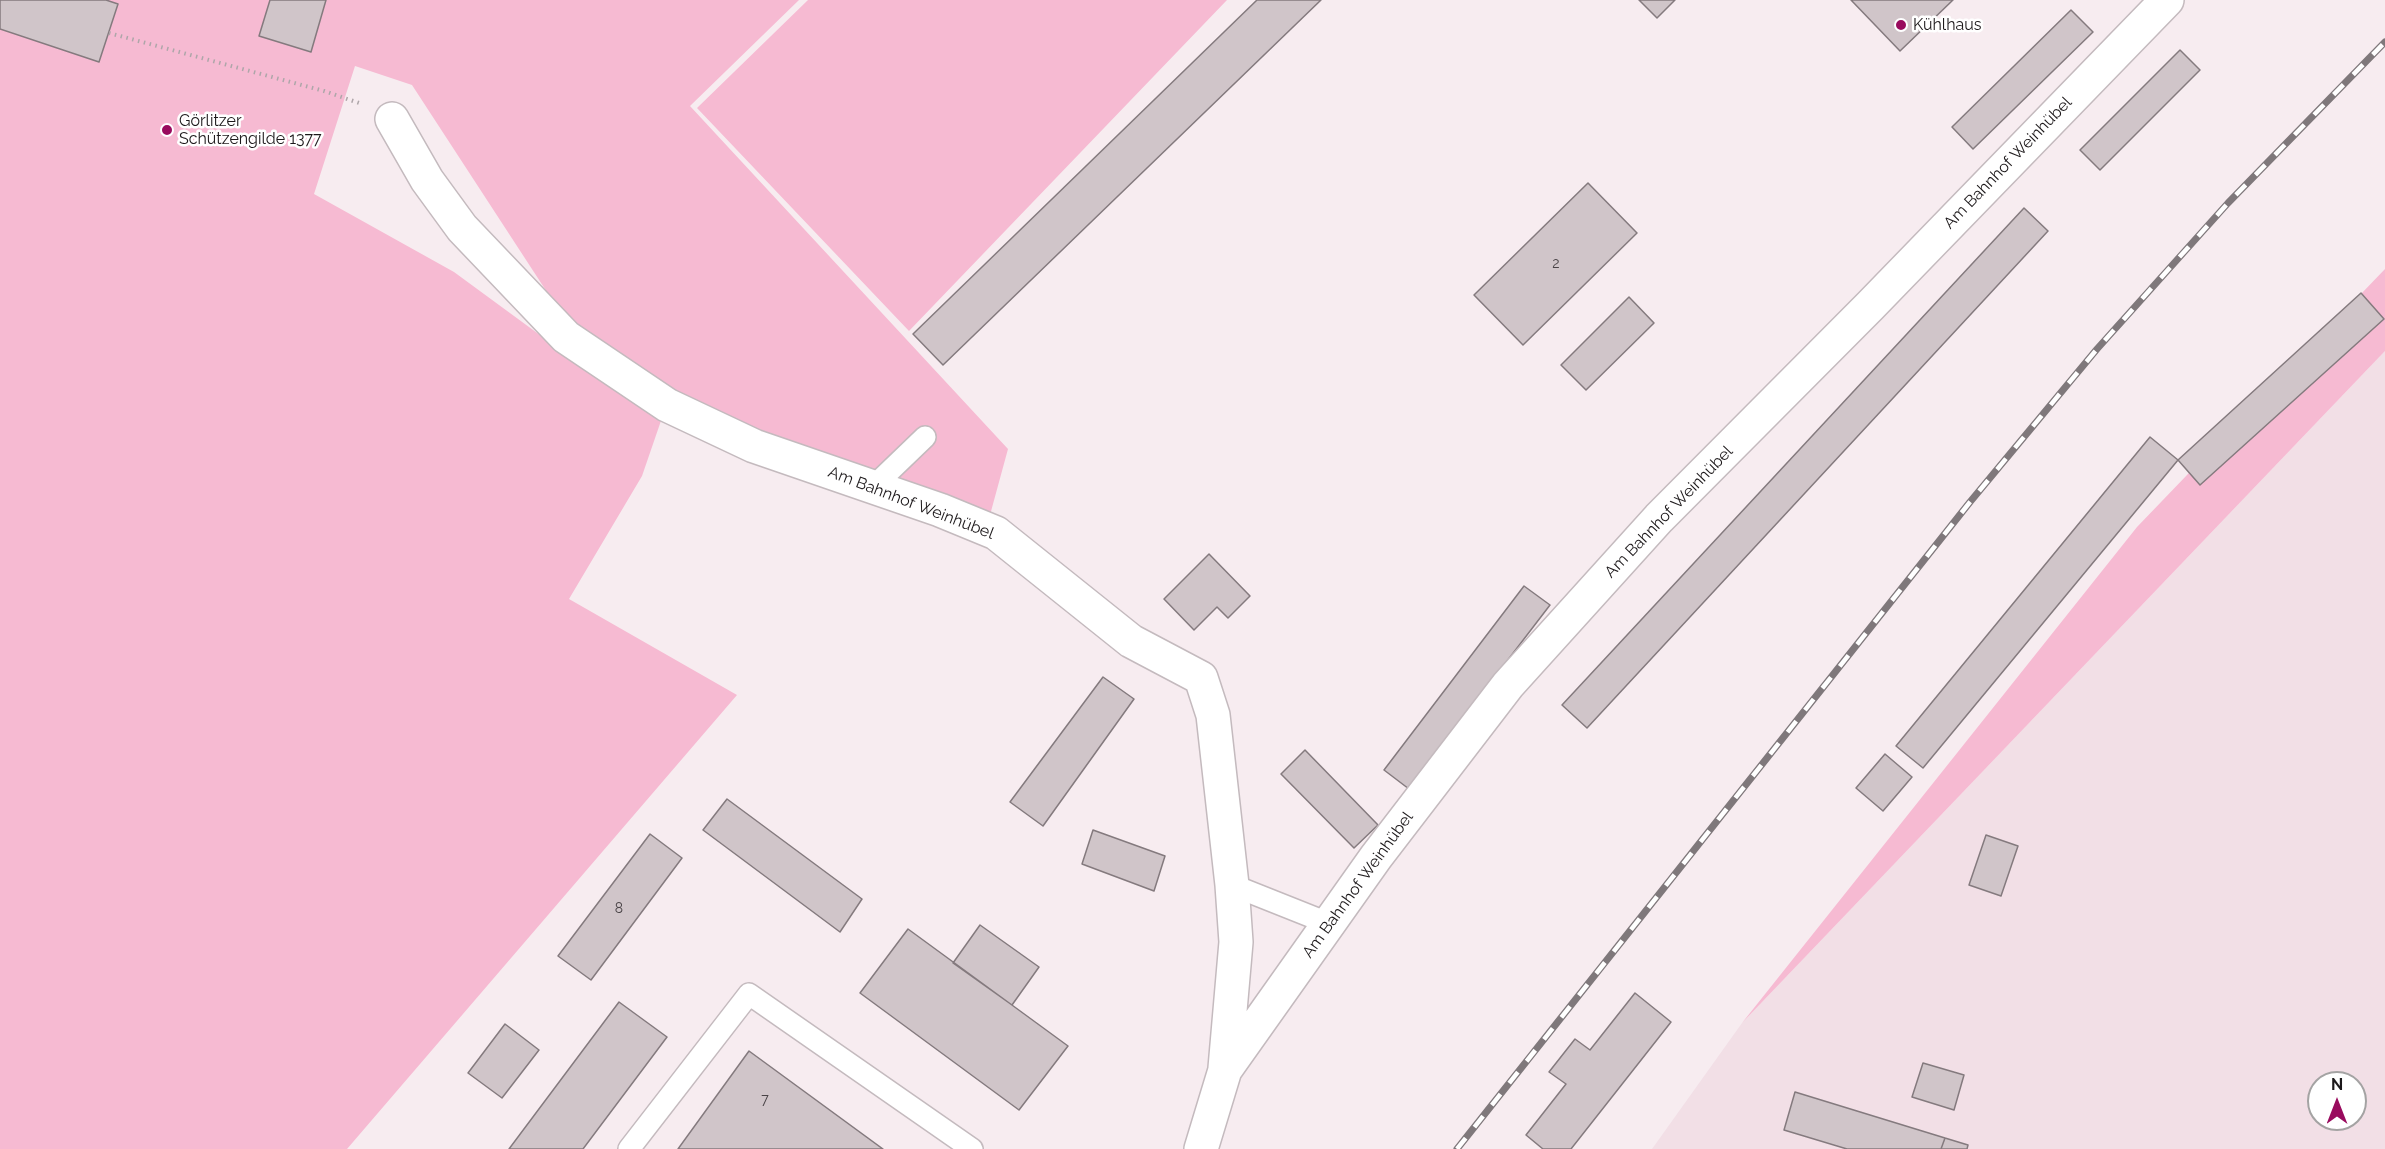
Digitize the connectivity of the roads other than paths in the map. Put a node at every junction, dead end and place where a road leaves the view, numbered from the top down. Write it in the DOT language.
graph roads {
  1 [pos="2167,0"];
  2 [pos="392,119"];
  3 [pos="925,437"];
  4 [pos="873,487"];
  5 [pos="1232,885"];
  6 [pos="1330,924"];
  7 [pos="1225,1070"];
  8 [pos="629,1149"];
  9 [pos="972,1149"];
  10 [pos="1201,1149"];
  1 -- 6 [label="street, Am Bahnhof Weinhübel"];
  2 -- 4 [label="street, Am Bahnhof Weinhübel"];
  3 -- 4 [label="lane"];
  4 -- 5 [label="street, Am Bahnhof Weinhübel"];
  5 -- 6 [label="lane"];
  5 -- 7 [label="street, Am Bahnhof Weinhübel"];
  6 -- 7 [label="street, Am Bahnhof Weinhübel"];
  7 -- 10 [label="street, Am Bahnhof Weinhübel"];
  8 -- 9 [label="lane"];
}
